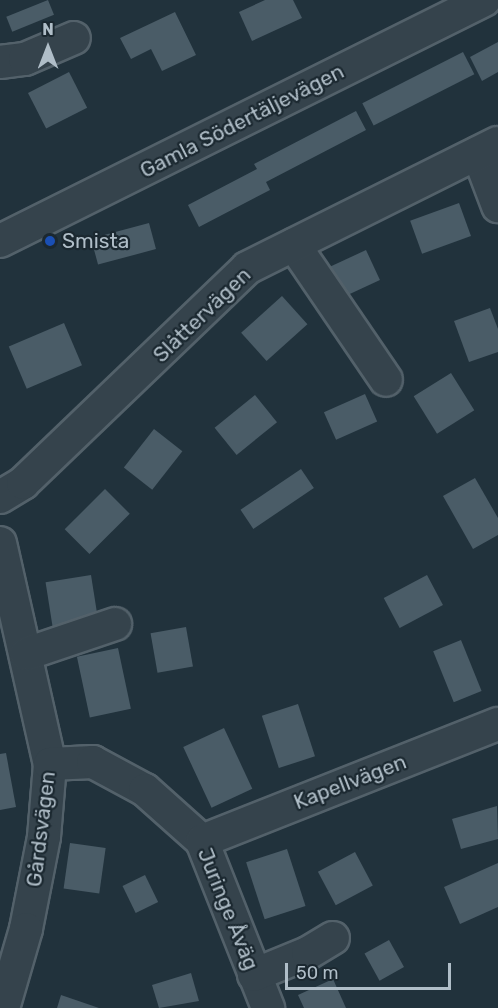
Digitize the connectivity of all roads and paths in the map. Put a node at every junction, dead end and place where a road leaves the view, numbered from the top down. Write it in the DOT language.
graph roads {
  1 [pos="469,3"];
  2 [pos="74,38"];
  3 [pos="0,62"];
  4 [pos="488,148"];
  5 [pos="498,206"];
  6 [pos="0,241"];
  7 [pos="294,245"];
  8 [pos="386,380"];
  9 [pos="0,497"];
  10 [pos="0,543"];
  11 [pos="115,624"];
  12 [pos="26,654"];
  13 [pos="497,726"];
  14 [pos="50,764"];
  15 [pos="202,841"];
  16 [pos="333,938"];
  17 [pos="254,975"];
  18 [pos="3,1008"];
  19 [pos="268,1008"];
  1 -- 6 [label="street, Gamla Södertäljevägen"];
  2 -- 3 [label="street"];
  4 -- 5 [label="street"];
  4 -- 7 [label="street, Slåttervägen"];
  7 -- 8 [label="street"];
  7 -- 9 [label="street, Slåttervägen"];
  10 -- 12 [label="street, Gårdsvägen"];
  11 -- 12 [label="street"];
  12 -- 14 [label="street, Gårdsvägen"];
  13 -- 15 [label="street, Kapellvägen"];
  14 -- 15 [label="street, Juringe Åväg"];
  14 -- 18 [label="street, Gårdsvägen"];
  15 -- 17 [label="street, Juringe Åväg"];
  16 -- 17 [label="street"];
  17 -- 19 [label="street, Juringe Åväg"];
}
